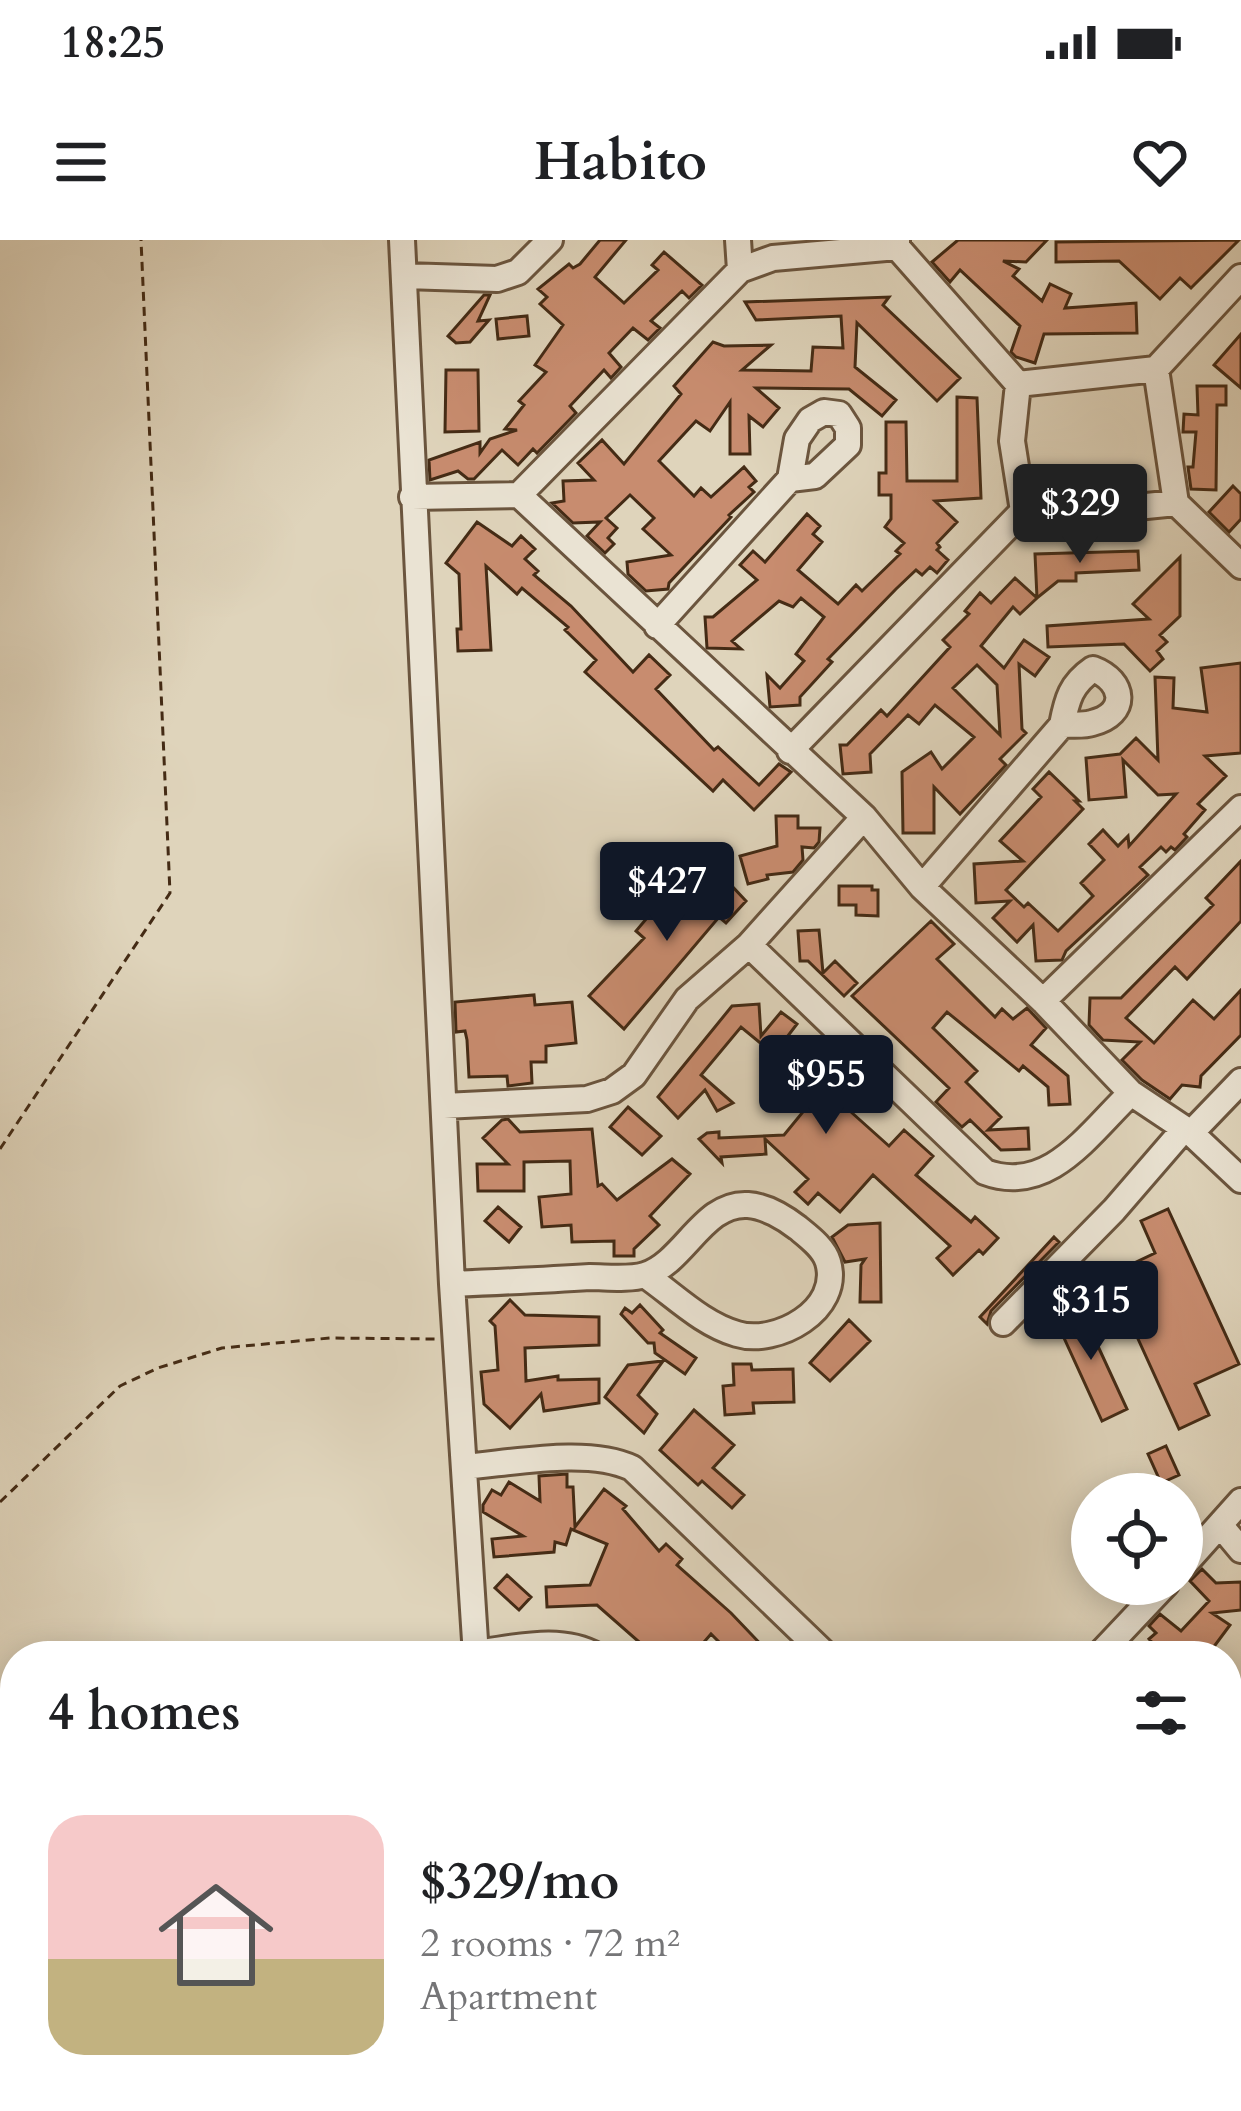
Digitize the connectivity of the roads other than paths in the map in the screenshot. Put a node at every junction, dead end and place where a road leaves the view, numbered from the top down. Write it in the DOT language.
graph roads {
  1 [pos="402,240"];
  2 [pos="550,240"];
  3 [pos="738,240"];
  4 [pos="897,243"];
  5 [pos="740,271"];
  6 [pos="405,275"];
  7 [pos="1241,277"];
  8 [pos="1156,369"];
  9 [pos="1018,385"];
  10 [pos="790,479"];
  11 [pos="519,495"];
  12 [pos="412,497"];
  13 [pos="1177,503"];
  14 [pos="1023,511"];
  15 [pos="1241,566"];
  16 [pos="657,626"];
  17 [pos="1062,724"];
  18 [pos="790,751"];
  19 [pos="1241,808"];
  20 [pos="864,817"];
  21 [pos="922,886"];
  22 [pos="749,946"];
  23 [pos="1043,1001"];
  24 [pos="1241,1081"];
  25 [pos="1131,1093"];
  26 [pos="444,1106"];
  27 [pos="1188,1131"];
  28 [pos="1241,1180"];
  29 [pos="645,1275"];
  30 [pos="452,1284"];
  31 [pos="1003,1323"];
  32 [pos="464,1467"];
  33 [pos="1241,1501"];
  34 [pos="1221,1526"];
  35 [pos="1203,1545"];
  36 [pos="1241,1550"];
  37 [pos="1146,1605"];
  38 [pos="475,1641"];
  39 [pos="811,1641"];
  40 [pos="1112,1641"];
  1 -- 6 [label="street"];
  2 -- 6 [label="street"];
  3 -- 5 [label="street"];
  4 -- 5 [label="street"];
  4 -- 9 [label="street"];
  5 -- 11 [label="street"];
  6 -- 12 [label="street"];
  7 -- 8 [label="street"];
  8 -- 9 [label="street"];
  8 -- 13 [label="street"];
  9 -- 14 [label="street"];
  10 -- 16 [label="street"];
  11 -- 12 [label="street"];
  11 -- 16 [label="street"];
  12 -- 26 [label="street"];
  13 -- 14 [label="street"];
  13 -- 15 [label="street"];
  14 -- 18 [label="street"];
  16 -- 18 [label="street"];
  17 -- 21 [label="street"];
  18 -- 20 [label="street"];
  19 -- 23 [label="street"];
  20 -- 21 [label="street"];
  20 -- 22 [label="street"];
  21 -- 23 [label="street"];
  22 -- 25 [label="street"];
  22 -- 26 [label="street"];
  23 -- 25 [label="street"];
  24 -- 27 [label="street"];
  25 -- 27 [label="street"];
  26 -- 30 [label="street"];
  27 -- 28 [label="street"];
  27 -- 31 [label="street"];
  29 -- 29 [label="street"];
  29 -- 30 [label="street"];
  30 -- 32 [label="street"];
  32 -- 38 [label="street"];
  32 -- 39 [label="street"];
  33 -- 34 [label="street"];
  34 -- 35 [label="street"];
  34 -- 36 [label="street"];
  37 -- 40 [label="street"];
}
